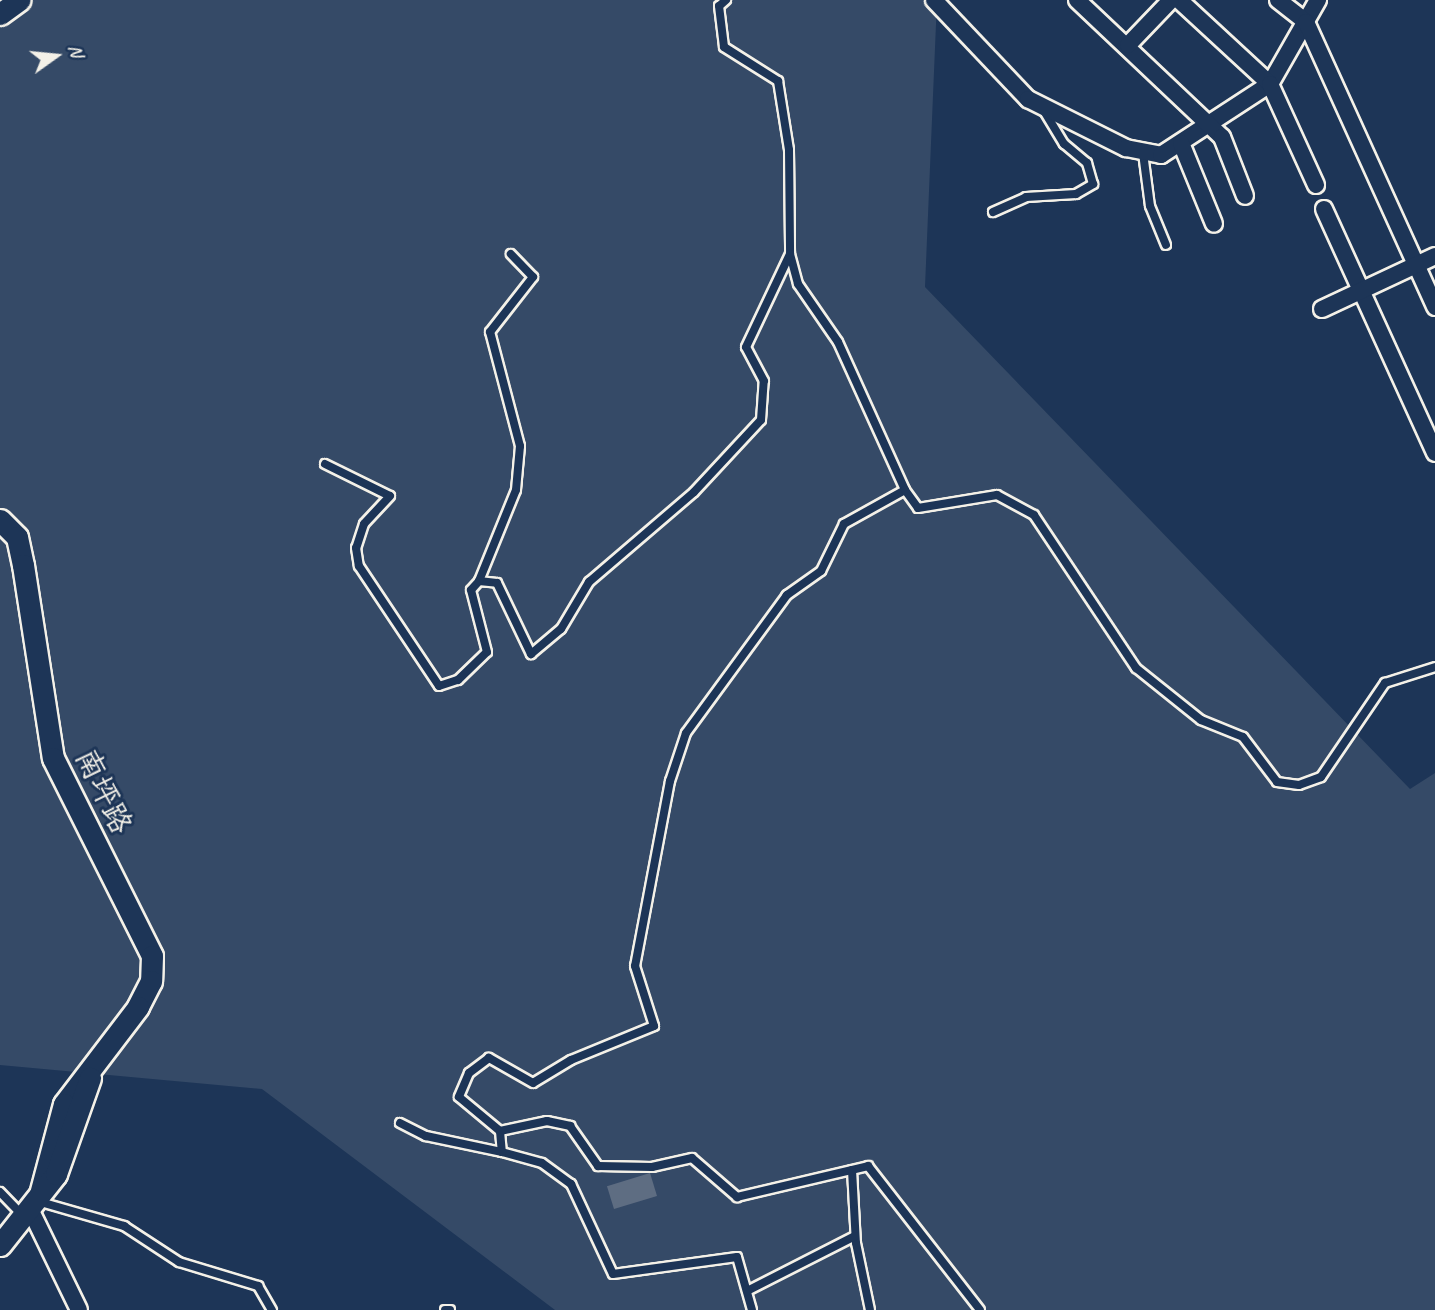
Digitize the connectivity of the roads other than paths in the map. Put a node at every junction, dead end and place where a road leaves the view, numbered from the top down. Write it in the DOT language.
graph roads {
  1 [pos="19,0"];
  2 [pos="726,0"];
  3 [pos="934,0"];
  4 [pos="1077,0"];
  5 [pos="1172,0"];
  6 [pos="1278,0"];
  7 [pos="1318,0"];
  8 [pos="0,14"];
  9 [pos="1306,22"];
  10 [pos="1128,46"];
  11 [pos="1270,84"];
  12 [pos="1041,106"];
  13 [pos="1208,125"];
  14 [pos="1181,143"];
  15 [pos="1143,153"];
  16 [pos="1316,185"];
  17 [pos="1245,196"];
  18 [pos="1324,209"];
  19 [pos="993,212"];
  20 [pos="1213,223"];
  21 [pos="1166,245"];
  22 [pos="511,254"];
  23 [pos="790,254"];
  24 [pos="1435,256"];
  25 [pos="1417,267"];
  26 [pos="1363,294"];
  27 [pos="1435,307"];
  28 [pos="1322,309"];
  29 [pos="1435,453"];
  30 [pos="325,464"];
  31 [pos="905,490"];
  32 [pos="0,520"];
  33 [pos="479,582"];
  34 [pos="1435,667"];
  35 [pos="400,1123"];
  36 [pos="500,1131"];
  37 [pos="502,1152"];
  38 [pos="852,1170"];
  39 [pos="0,1192"];
  40 [pos="33,1205"];
  41 [pos="855,1236"];
  42 [pos="0,1245"];
  43 [pos="747,1291"];
  44 [pos="79,1310"];
  45 [pos="272,1310"];
  46 [pos="445,1310"];
  47 [pos="450,1310"];
  48 [pos="752,1310"];
  49 [pos="870,1310"];
  50 [pos="980,1310"];
  1 -- 8 [label="street"];
  2 -- 23 [label="lane"];
  3 -- 12 [label="street"];
  4 -- 10 [label="street"];
  5 -- 10 [label="street"];
  5 -- 11 [label="street"];
  6 -- 9 [label="street"];
  7 -- 9 [label="street"];
  9 -- 11 [label="street"];
  9 -- 25 [label="street"];
  10 -- 13 [label="street"];
  11 -- 13 [label="street"];
  11 -- 16 [label="street"];
  12 -- 15 [label="street"];
  12 -- 19 [label="lane"];
  13 -- 14 [label="street"];
  13 -- 17 [label="street"];
  14 -- 15 [label="street"];
  14 -- 20 [label="street"];
  15 -- 21 [label="lane"];
  18 -- 26 [label="street"];
  22 -- 33 [label="lane"];
  23 -- 31 [label="lane"];
  23 -- 33 [label="lane"];
  24 -- 25 [label="street"];
  25 -- 26 [label="street"];
  25 -- 27 [label="street"];
  26 -- 28 [label="street"];
  26 -- 29 [label="street"];
  30 -- 33 [label="lane"];
  31 -- 34 [label="lane"];
  31 -- 36 [label="lane"];
  32 -- 40 [label="street, 南坪路"];
  35 -- 37 [label="lane"];
  36 -- 37 [label="lane"];
  36 -- 38 [label="lane"];
  37 -- 43 [label="lane"];
  38 -- 41 [label="lane"];
  38 -- 50 [label="lane"];
  39 -- 40 [label="lane"];
  40 -- 42 [label="street, 南坪路"];
  40 -- 44 [label="street"];
  40 -- 45 [label="lane"];
  41 -- 43 [label="lane"];
  41 -- 49 [label="lane"];
  43 -- 48 [label="lane"];
  46 -- 47 [label="lane"];
}
